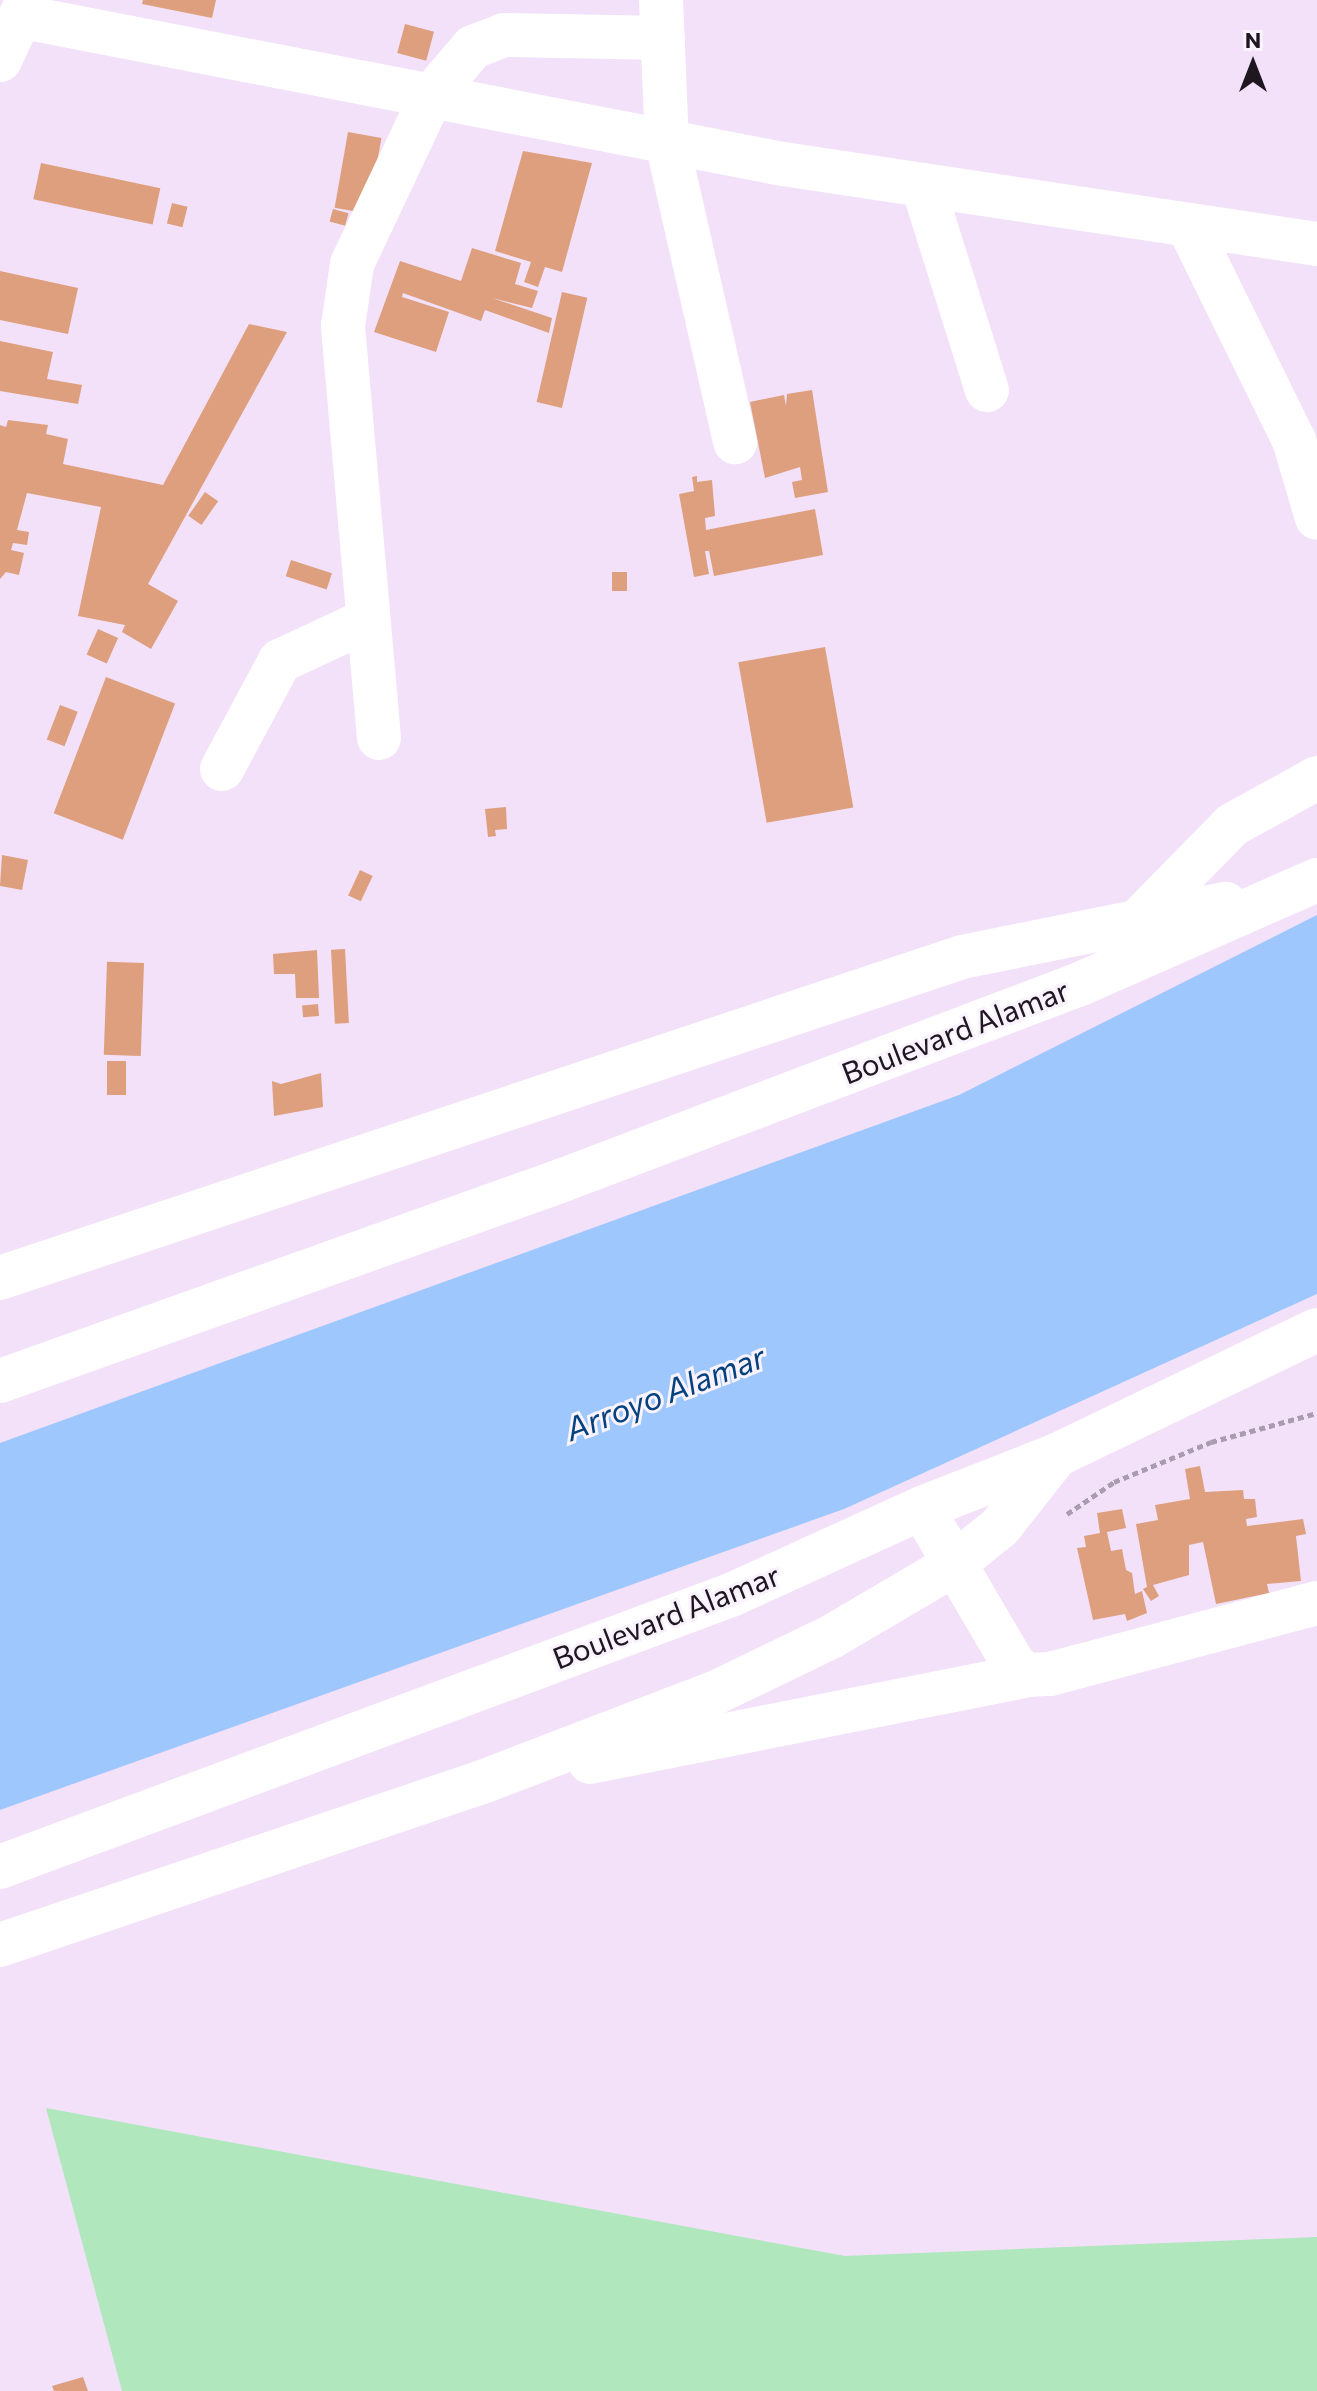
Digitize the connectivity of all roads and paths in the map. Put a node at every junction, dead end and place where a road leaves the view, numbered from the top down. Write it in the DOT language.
graph roads {
  1 [pos="26,8"];
  2 [pos="662,19"];
  3 [pos="0,60"];
  4 [pos="432,95"];
  5 [pos="667,142"];
  6 [pos="923,186"];
  7 [pos="1188,225"];
  8 [pos="1317,244"];
  9 [pos="987,390"];
  10 [pos="735,442"];
  11 [pos="1317,518"];
  12 [pos="368,620"];
  13 [pos="379,738"];
  14 [pos="222,769"];
  15 [pos="1317,778"];
  16 [pos="1306,887"];
  17 [pos="1141,918"];
  18 [pos="0,1278"];
  19 [pos="1317,1330"];
  20 [pos="0,1381"];
  21 [pos="1317,1413"];
  22 [pos="1057,1455"];
  23 [pos="922,1508"];
  24 [pos="1061,1517"];
  25 [pos="953,1565"];
  26 [pos="1317,1603"];
  27 [pos="1028,1675"];
  28 [pos="485,1781"];
  29 [pos="0,1867"];
  30 [pos="55,1926"];
  31 [pos="0,1945"];
  32 [pos="0,1976"];
  1 -- 3 [label="main road"];
  1 -- 4 [label="main road"];
  2 -- 4 [label="main road"];
  2 -- 5 [label="main road"];
  4 -- 5 [label="main road"];
  4 -- 12 [label="main road"];
  5 -- 6 [label="main road"];
  5 -- 10 [label="main road"];
  6 -- 7 [label="main road"];
  6 -- 9 [label="main road"];
  7 -- 8 [label="main road"];
  7 -- 11 [label="main road"];
  12 -- 13 [label="main road"];
  12 -- 14 [label="main road"];
  15 -- 17 [label="main road"];
  16 -- 17 [label="main road"];
  16 -- 20 [label="main road, Boulevard Alamar"];
  17 -- 18 [label="main road"];
  19 -- 22 [label="main road, Boulevard Alamar"];
  21 -- 24 [label="path"];
  22 -- 23 [label="main road, Boulevard Alamar"];
  22 -- 25 [label="main road"];
  23 -- 25 [label="main road"];
  23 -- 29 [label="main road, Boulevard Alamar"];
  25 -- 27 [label="main road"];
  25 -- 28 [label="main road"];
  26 -- 27 [label="main road"];
  27 -- 28 [label="main road"];
  28 -- 30 [label="main road"];
  30 -- 31 [label="main road"];
  30 -- 32 [label="main road"];
}
